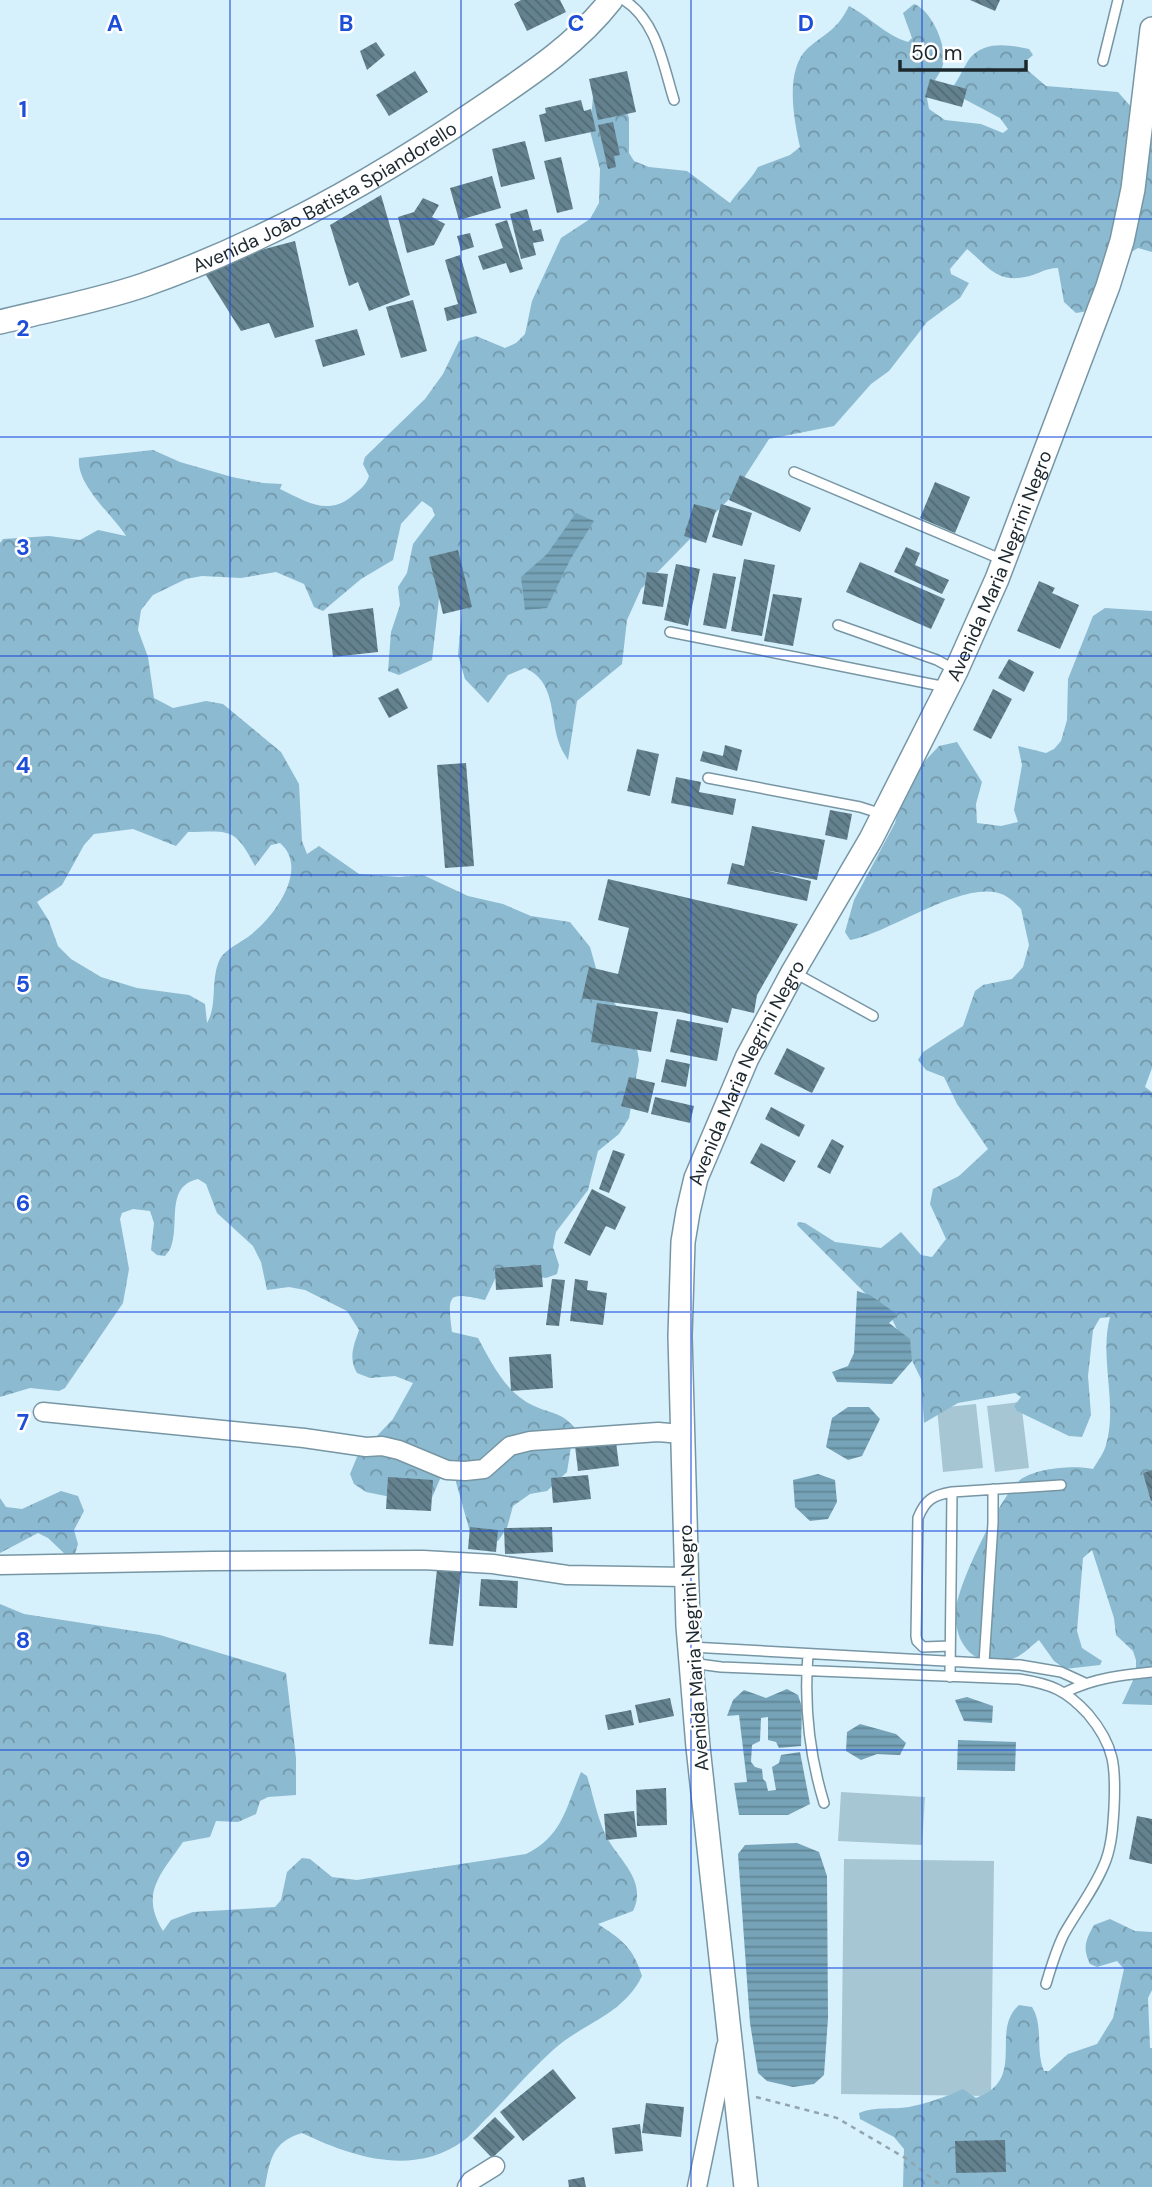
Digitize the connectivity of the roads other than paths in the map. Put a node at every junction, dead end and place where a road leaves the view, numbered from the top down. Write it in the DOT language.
graph roads {
  1 [pos="611,0"];
  2 [pos="624,0"];
  3 [pos="1118,0"];
  4 [pos="1152,29"];
  5 [pos="1103,61"];
  6 [pos="674,100"];
  7 [pos="1145,149"];
  8 [pos="0,322"];
  9 [pos="794,472"];
  10 [pos="1004,560"];
  11 [pos="838,625"];
  12 [pos="670,632"];
  13 [pos="952,679"];
  14 [pos="708,778"];
  15 [pos="884,814"];
  16 [pos="793,972"];
  17 [pos="873,1016"];
  18 [pos="43,1412"];
  19 [pos="682,1434"];
  20 [pos="1062,1485"];
  21 [pos="993,1489"];
  22 [pos="953,1492"];
  23 [pos="0,1565"];
  24 [pos="686,1577"];
  25 [pos="950,1646"];
  26 [pos="808,1654"];
  27 [pos="690,1655"];
  28 [pos="950,1660"];
  29 [pos="984,1663"];
  30 [pos="807,1670"];
  31 [pos="1152,1672"];
  32 [pos="950,1677"];
  33 [pos="1085,1683"];
  34 [pos="1066,1692"];
  35 [pos="824,1803"];
  36 [pos="1046,1984"];
  37 [pos="729,2032"];
  38 [pos="495,2166"];
  39 [pos="467,2187"];
  40 [pos="698,2187"];
  41 [pos="746,2187"];
  1 -- 8 [label="street, Avenida João Batista Spiandorello"];
  2 -- 6 [label="lane"];
  3 -- 5 [label="lane"];
  4 -- 7 [label="street, Avenida Maria Negrini Negro"];
  7 -- 10 [label="street, Avenida Maria Negrini Negro"];
  9 -- 10 [label="lane"];
  10 -- 13 [label="street, Avenida Maria Negrini Negro"];
  11 -- 13 [label="lane"];
  12 -- 13 [label="lane"];
  13 -- 15 [label="street, Avenida Maria Negrini Negro"];
  14 -- 15 [label="lane"];
  15 -- 16 [label="street, Avenida Maria Negrini Negro"];
  16 -- 17 [label="lane"];
  16 -- 19 [label="street, Avenida Maria Negrini Negro"];
  18 -- 19 [label="street"];
  19 -- 24 [label="street, Avenida Maria Negrini Negro"];
  20 -- 21 [label="lane"];
  21 -- 22 [label="lane"];
  21 -- 29 [label="lane"];
  22 -- 25 [label="lane"];
  22 -- 25 [label="lane"];
  23 -- 24 [label="street"];
  24 -- 27 [label="street, Avenida Maria Negrini Negro"];
  25 -- 28 [label="lane"];
  26 -- 27 [label="lane"];
  26 -- 28 [label="lane"];
  26 -- 30 [label="lane"];
  27 -- 30 [label="lane"];
  27 -- 37 [label="street, Avenida Maria Negrini Negro"];
  28 -- 29 [label="lane"];
  28 -- 32 [label="lane"];
  29 -- 33 [label="lane"];
  30 -- 32 [label="lane"];
  30 -- 35 [label="lane"];
  31 -- 33 [label="lane"];
  32 -- 34 [label="lane"];
  33 -- 34 [label="lane"];
  34 -- 36 [label="lane"];
  37 -- 40 [label="street"];
  37 -- 41 [label="street, Avenida Maria Negrini Negro"];
  38 -- 39 [label="street"];
}
